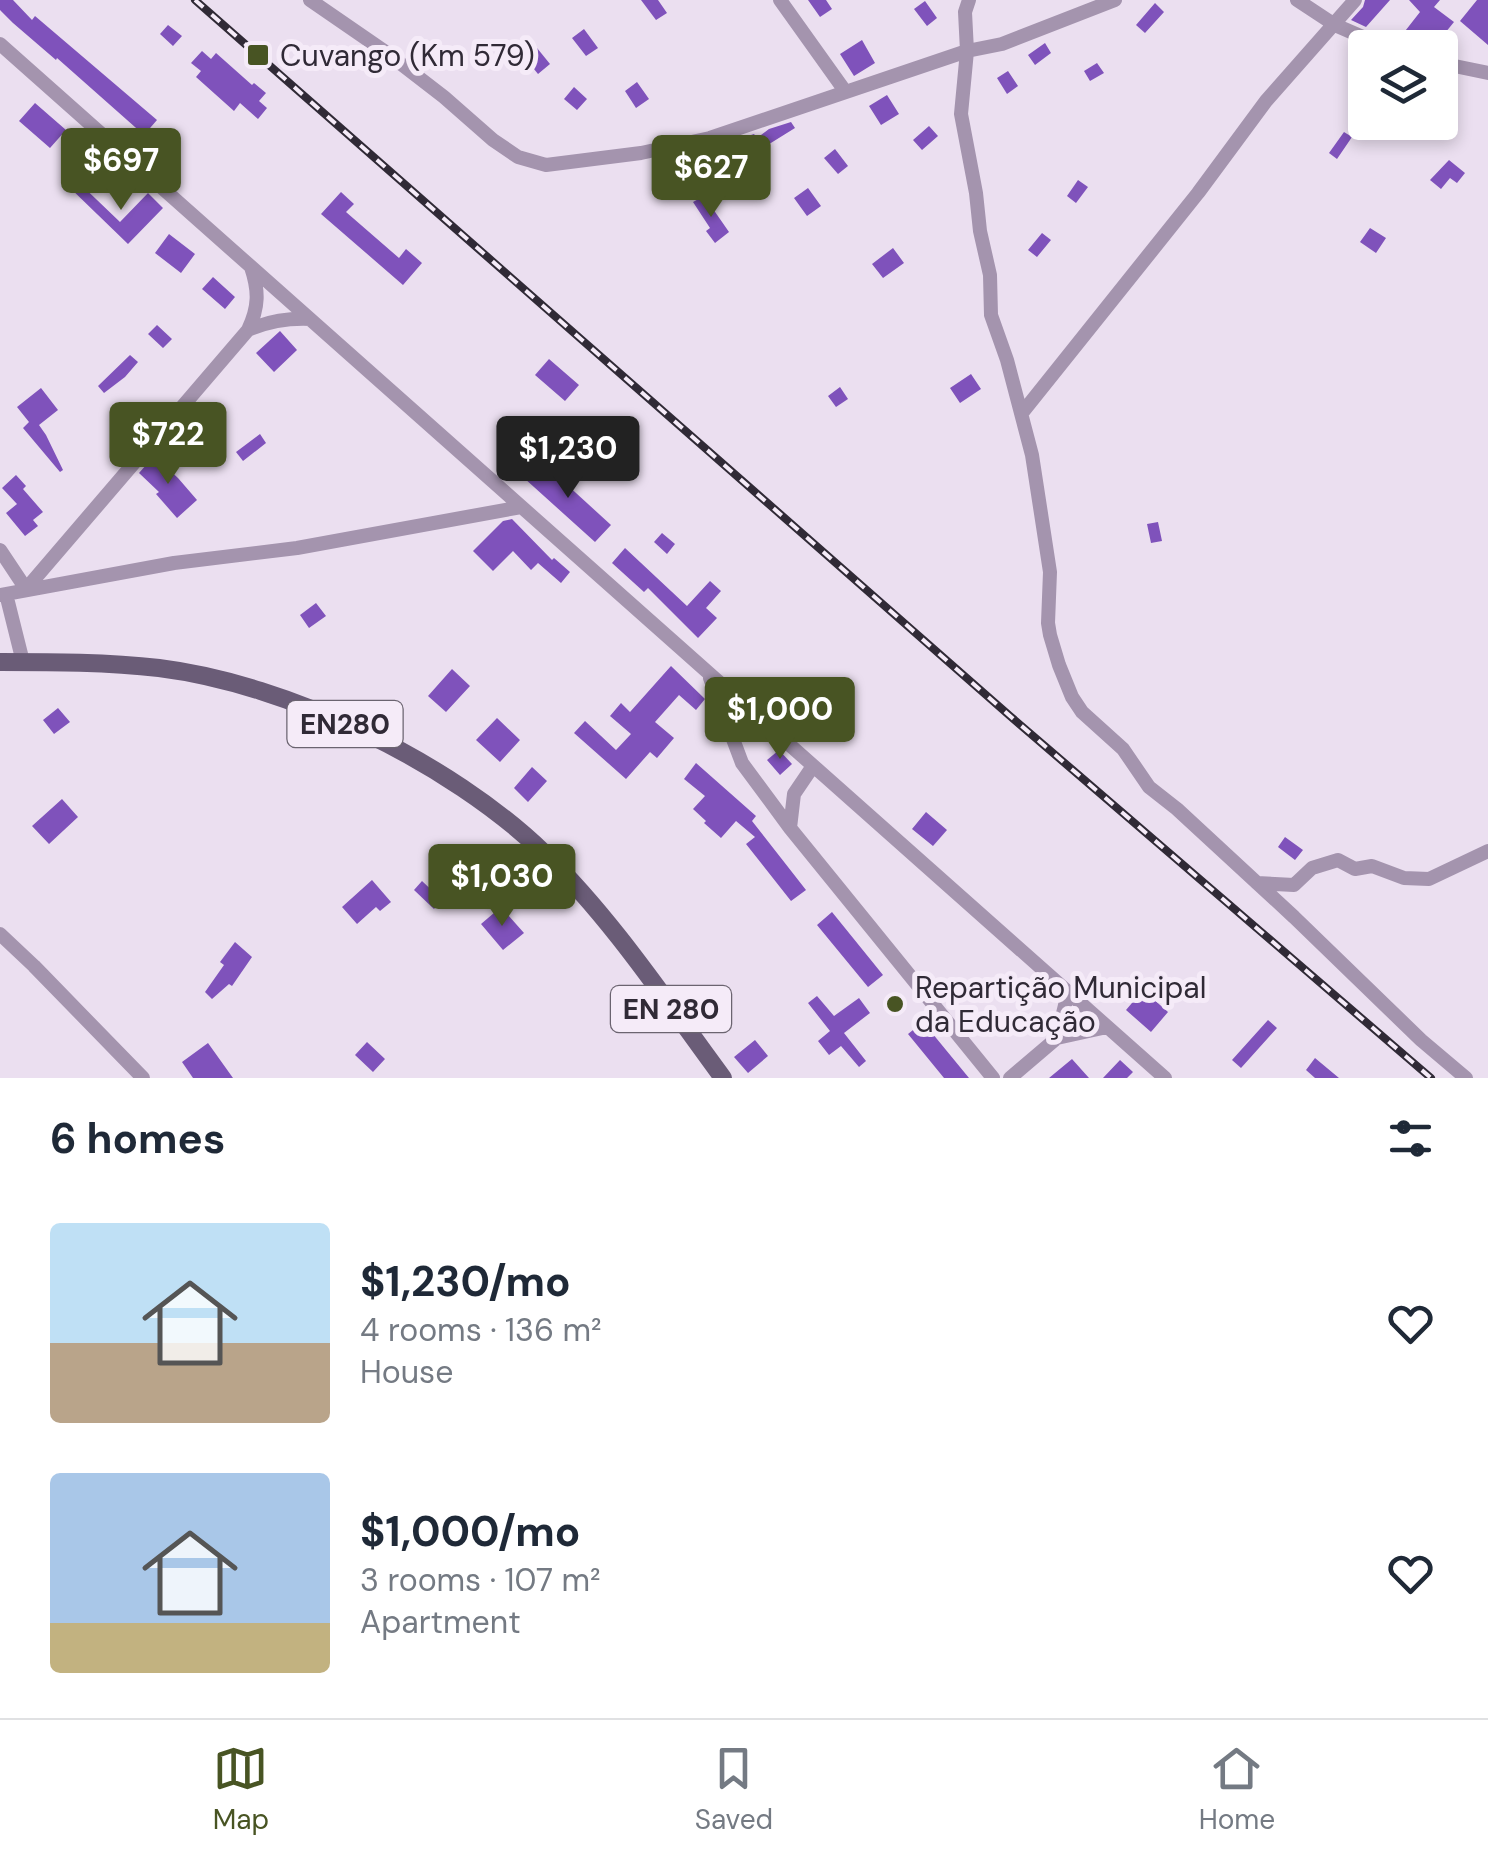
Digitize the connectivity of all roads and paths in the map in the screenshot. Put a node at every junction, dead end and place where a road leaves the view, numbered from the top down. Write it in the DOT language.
graph roads {
  1 [pos="310,0"];
  2 [pos="780,0"];
  3 [pos="969,0"];
  4 [pos="1115,0"];
  5 [pos="1296,0"];
  6 [pos="1355,0"];
  7 [pos="1335,25"];
  8 [pos="1348,31"];
  9 [pos="0,44"];
  10 [pos="967,51"];
  11 [pos="1458,67"];
  12 [pos="1488,73"];
  13 [pos="845,90"];
  14 [pos="252,267"];
  15 [pos="310,319"];
  16 [pos="248,330"];
  17 [pos="1022,413"];
  18 [pos="521,507"];
  19 [pos="0,550"];
  20 [pos="26,589"];
  21 [pos="3,594"];
  22 [pos="0,662"];
  23 [pos="22,662"];
  24 [pos="708,673"];
  25 [pos="813,766"];
  26 [pos="790,828"];
  27 [pos="1488,851"];
  28 [pos="1256,883"];
  29 [pos="0,934"];
  30 [pos="620,939"];
  31 [pos="1068,993"];
  32 [pos="1107,1028"];
  33 [pos="1057,1038"];
  34 [pos="143,1078"];
  35 [pos="723,1078"];
  36 [pos="993,1078"];
  37 [pos="1010,1078"];
  38 [pos="1165,1078"];
  39 [pos="1466,1078"];
  1 -- 13 [label="street"];
  2 -- 13 [label="street"];
  3 -- 10 [label="street"];
  4 -- 10 [label="street"];
  5 -- 7 [label="street"];
  6 -- 7 [label="street"];
  7 -- 8 [label="street"];
  7 -- 17 [label="street"];
  9 -- 14 [label="street"];
  10 -- 13 [label="street"];
  10 -- 17 [label="street"];
  11 -- 12 [label="street"];
  14 -- 15 [label="street"];
  14 -- 16 [label="street"];
  15 -- 16 [label="street"];
  15 -- 18 [label="street"];
  16 -- 20 [label="street"];
  17 -- 28 [label="street"];
  18 -- 20 [label="street"];
  18 -- 24 [label="street"];
  19 -- 20 [label="street"];
  20 -- 21 [label="street"];
  21 -- 23 [label="street"];
  22 -- 23 [label="main road, EN280"];
  23 -- 30 [label="main road, EN280"];
  24 -- 25 [label="street"];
  24 -- 26 [label="street"];
  25 -- 26 [label="street"];
  25 -- 31 [label="street"];
  26 -- 36 [label="street"];
  27 -- 28 [label="street"];
  28 -- 39 [label="street"];
  29 -- 34 [label="street"];
  30 -- 35 [label="main road, EN 280"];
  31 -- 32 [label="street"];
  31 -- 33 [label="street"];
  32 -- 33 [label="street"];
  32 -- 38 [label="street"];
  33 -- 37 [label="street"];
}
